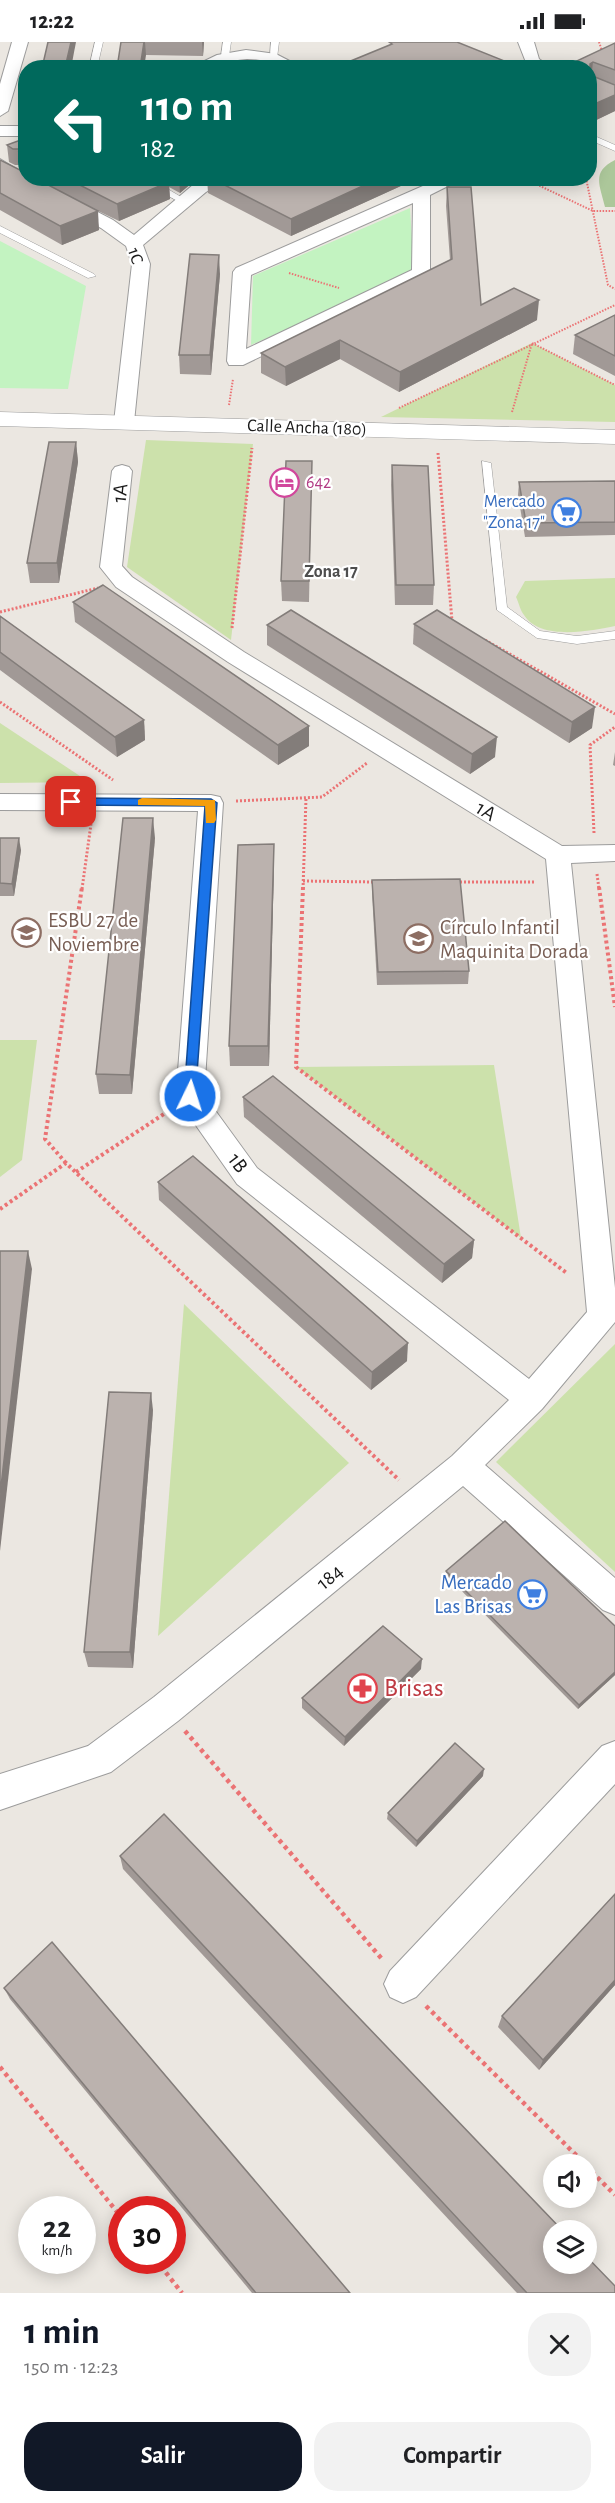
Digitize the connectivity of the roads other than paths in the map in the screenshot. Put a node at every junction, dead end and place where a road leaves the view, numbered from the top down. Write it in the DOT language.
graph roads {
  1 [pos="20,42"];
  2 [pos="99,42"];
  3 [pos="526,42"];
  4 [pos="226,49"];
  5 [pos="274,49"];
  6 [pos="95,60"];
  7 [pos="209,60"];
  8 [pos="287,60"];
  9 [pos="535,60"];
  10 [pos="0,111"];
  11 [pos="0,131"];
  12 [pos="18,131"];
  13 [pos="597,140"];
  14 [pos="615,148"];
  15 [pos="0,164"];
  16 [pos="18,178"];
  17 [pos="34,186"];
  18 [pos="156,186"];
  19 [pos="204,186"];
  20 [pos="440,186"];
  21 [pos="422,195"];
  22 [pos="184,201"];
  23 [pos="0,229"];
  24 [pos="134,244"];
  25 [pos="91,276"];
  26 [pos="0,419"];
  27 [pos="124,422"];
  28 [pos="615,436"];
  29 [pos="486,464"];
  30 [pos="122,471"];
  31 [pos="615,635"];
  32 [pos="0,801"];
  33 [pos="615,853"];
  34 [pos="559,868"];
  35 [pos="605,1303"];
  36 [pos="531,1400"];
  37 [pos="463,1466"];
  38 [pos="615,1599"];
  39 [pos="615,1758"];
  40 [pos="0,1792"];
  41 [pos="403,1984"];
  1 -- 10 [label="street"];
  2 -- 6 [label="lane"];
  3 -- 9 [label="street"];
  4 -- 5 [label="street"];
  4 -- 7 [label="street"];
  5 -- 8 [label="street"];
  11 -- 12 [label="street"];
  13 -- 14 [label="lane"];
  15 -- 16 [label="street, 1C"];
  17 -- 24 [label="street, 1C"];
  18 -- 22 [label="lane"];
  19 -- 22 [label="street"];
  20 -- 21 [label="street"];
  21 -- 21 [label="street"];
  22 -- 24 [label="street"];
  23 -- 25 [label="lane"];
  24 -- 27 [label="street, 1C"];
  26 -- 27 [label="street, Calle Ancha (180)"];
  27 -- 28 [label="street, Calle Ancha (180)"];
  29 -- 31 [label="lane"];
  30 -- 34 [label="street, 1A"];
  32 -- 36 [label="street, 1B"];
  33 -- 34 [label="street"];
  34 -- 35 [label="street"];
  35 -- 36 [label="street, 184"];
  36 -- 37 [label="street, 184"];
  37 -- 38 [label="street"];
  37 -- 40 [label="street, 184"];
  39 -- 41 [label="street"];
}
